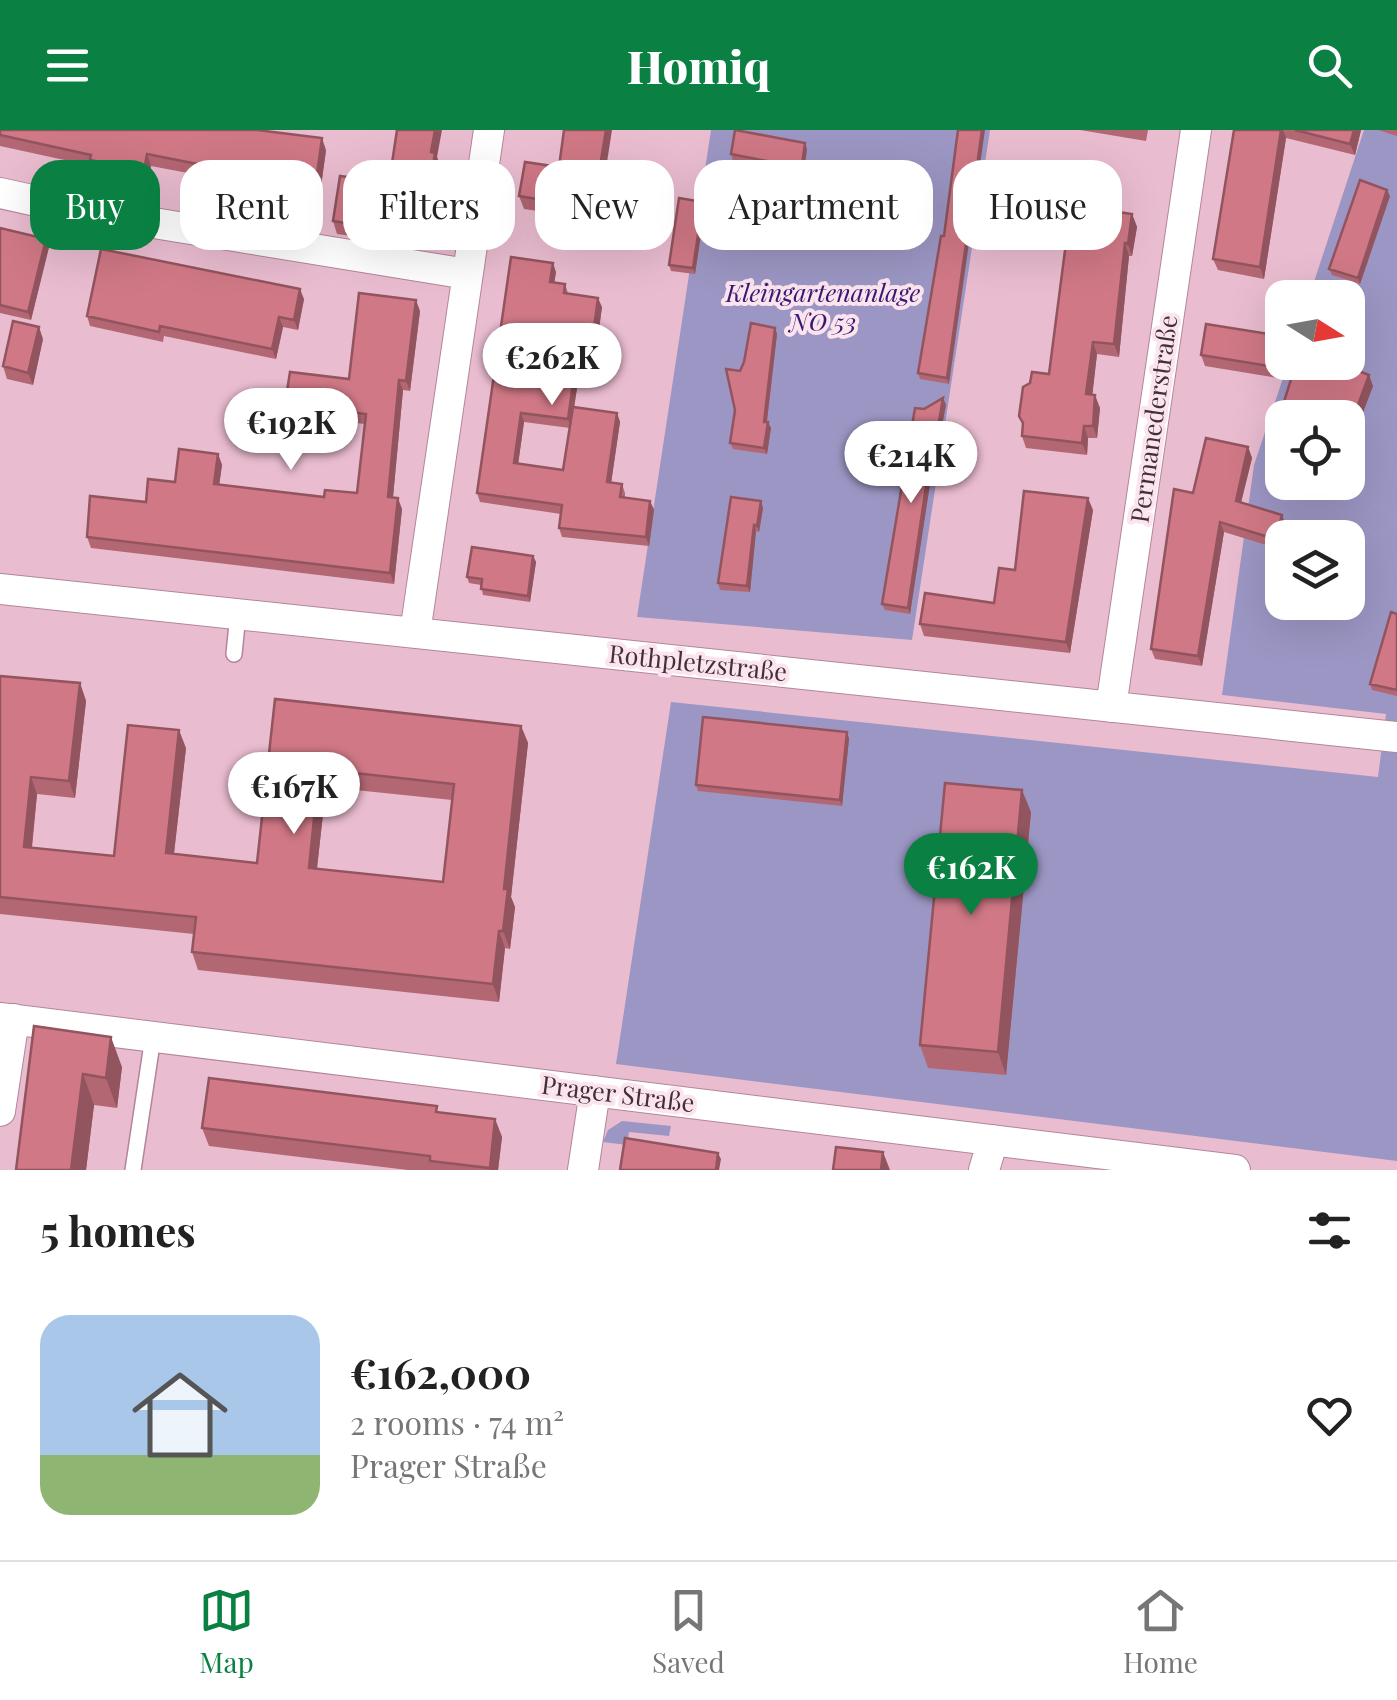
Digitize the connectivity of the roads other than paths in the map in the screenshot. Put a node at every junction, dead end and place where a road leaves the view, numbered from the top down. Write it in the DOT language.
graph roads {
  1 [pos="489,130"];
  2 [pos="1196,130"];
  3 [pos="0,193"];
  4 [pos="468,274"];
  5 [pos="0,589"];
  6 [pos="238,614"];
  7 [pos="415,633"];
  8 [pos="234,654"];
  9 [pos="1112,707"];
  10 [pos="1397,737"];
  11 [pos="7,1019"];
  12 [pos="153,1036"];
  13 [pos="594,1091"];
  14 [pos="0,1111"];
  15 [pos="993,1140"];
  16 [pos="133,1170"];
  17 [pos="582,1170"];
  18 [pos="984,1170"];
  19 [pos="1235,1170"];
  1 -- 4 [label="street"];
  2 -- 9 [label="street, Permanederstraße"];
  3 -- 4 [label="street"];
  4 -- 7 [label="street"];
  5 -- 6 [label="street, Rothpletzstraße"];
  6 -- 7 [label="street, Rothpletzstraße"];
  6 -- 8 [label="lane"];
  7 -- 9 [label="street, Rothpletzstraße"];
  9 -- 10 [label="street, Rothpletzstraße"];
  11 -- 12 [label="street, Prager Straße"];
  11 -- 14 [label="street"];
  12 -- 13 [label="street, Prager Straße"];
  12 -- 16 [label="lane"];
  13 -- 15 [label="street, Prager Straße"];
  13 -- 17 [label="street"];
  15 -- 18 [label="street"];
  15 -- 19 [label="street, Prager Straße"];
}
